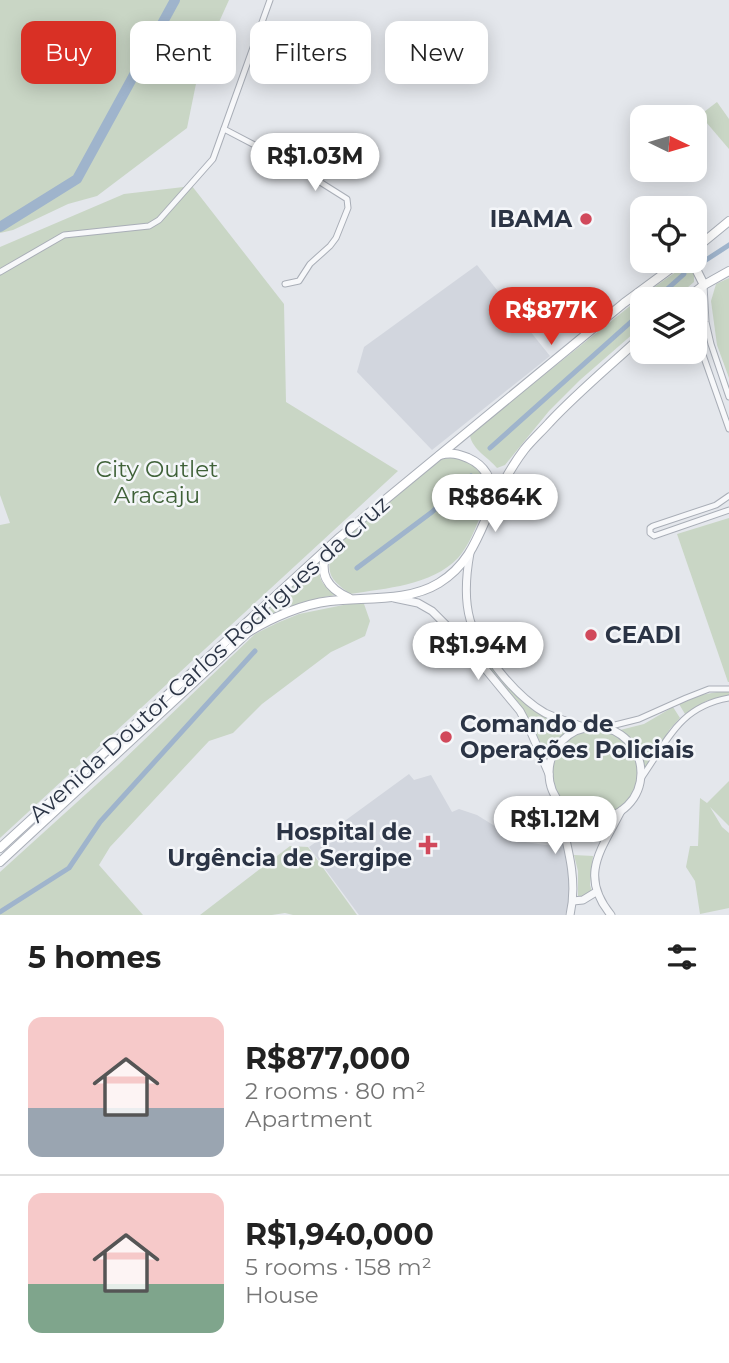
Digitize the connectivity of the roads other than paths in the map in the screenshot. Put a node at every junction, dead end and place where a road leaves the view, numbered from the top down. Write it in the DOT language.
graph roads {
  1 [pos="270,0"];
  2 [pos="224,129"];
  3 [pos="729,221"];
  4 [pos="729,230"];
  5 [pos="713,234"];
  6 [pos="707,239"];
  7 [pos="729,271"];
  8 [pos="0,272"];
  9 [pos="665,273"];
  10 [pos="698,273"];
  11 [pos="285,284"];
  12 [pos="704,285"];
  13 [pos="701,287"];
  14 [pos="630,347"];
  15 [pos="706,364"];
  16 [pos="729,397"];
  17 [pos="729,429"];
  18 [pos="439,456"];
  19 [pos="729,496"];
  20 [pos="493,503"];
  21 [pos="729,510"];
  22 [pos="328,547"];
  23 [pos="470,553"];
  24 [pos="390,597"];
  25 [pos="351,599"];
  26 [pos="488,657"];
  27 [pos="481,664"];
  28 [pos="729,688"];
  29 [pos="729,698"];
  30 [pos="586,728"];
  31 [pos="603,728"];
  32 [pos="549,775"];
  33 [pos="640,780"];
  34 [pos="556,798"];
  35 [pos="622,810"];
  36 [pos="0,848"];
  37 [pos="0,862"];
  38 [pos="596,892"];
  39 [pos="573,901"];
  40 [pos="570,915"];
  41 [pos="611,915"];
  1 -- 2 [label="street"];
  2 -- 8 [label="street"];
  2 -- 11 [label="street"];
  3 -- 5 [label="main road"];
  4 -- 5 [label="main road"];
  5 -- 6 [label="main road"];
  7 -- 12 [label="main road"];
  9 -- 18 [label="main road, Avenida Doutor Carlos Rodrigues da Cruz"];
  10 -- 12 [label="main road"];
  12 -- 13 [label="main road"];
  12 -- 16 [label="street"];
  14 -- 20 [label="main road"];
  15 -- 17 [label="street"];
  18 -- 20 [label="main road"];
  18 -- 22 [label="main road, Avenida Doutor Carlos Rodrigues da Cruz"];
  19 -- 21 [label="street"];
  20 -- 23 [label="main road"];
  22 -- 25 [label="main road"];
  22 -- 36 [label="main road, Avenida Doutor Carlos Rodrigues da Cruz"];
  23 -- 24 [label="main road"];
  23 -- 26 [label="street"];
  24 -- 25 [label="main road, Avenida Doutor Carlos Rodrigues da Cruz"];
  24 -- 27 [label="street"];
  25 -- 37 [label="main road, Avenida Doutor Carlos Rodrigues da Cruz"];
  26 -- 27 [label="street"];
  26 -- 30 [label="street"];
  27 -- 32 [label="street"];
  28 -- 31 [label="street"];
  29 -- 33 [label="street"];
  30 -- 31 [label="street"];
  30 -- 32 [label="street"];
  31 -- 33 [label="street"];
  32 -- 34 [label="street"];
  33 -- 35 [label="street"];
  34 -- 35 [label="street"];
  34 -- 39 [label="street"];
  35 -- 38 [label="street"];
  38 -- 39 [label="street"];
  38 -- 41 [label="street"];
  39 -- 40 [label="street"];
}
